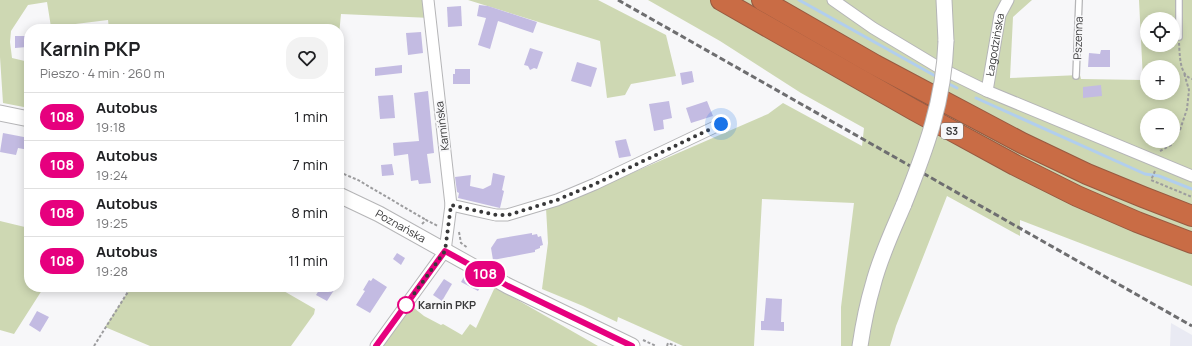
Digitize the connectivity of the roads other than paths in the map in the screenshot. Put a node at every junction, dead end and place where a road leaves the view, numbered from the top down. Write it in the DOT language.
graph roads {
  1 [pos="428,0"];
  2 [pos="721,0"];
  3 [pos="731,0"];
  4 [pos="833,0"];
  5 [pos="944,0"];
  6 [pos="1008,0"];
  7 [pos="1079,0"];
  8 [pos="1179,0"];
  9 [pos="765,2"];
  10 [pos="1179,12"];
  11 [pos="764,24"];
  12 [pos="1076,76"];
  13 [pos="986,91"];
  14 [pos="0,113"];
  15 [pos="24,118"];
  16 [pos="721,124"];
  17 [pos="1192,176"];
  18 [pos="344,197"];
  19 [pos="451,205"];
  20 [pos="1192,216"];
  21 [pos="1192,242"];
  22 [pos="445,251"];
  23 [pos="376,346"];
  24 [pos="632,346"];
  25 [pos="860,346"];
  1 -- 19 [label="street, Karnińska"];
  2 -- 11 [label="highway, S3"];
  3 -- 11 [label="lane"];
  4 -- 13 [label="street"];
  5 -- 25 [label="street, bridge"];
  6 -- 13 [label="street, Łagodzińska"];
  7 -- 12 [label="lane, Pszenna"];
  8 -- 10 [label="lane"];
  9 -- 20 [label="highway, S3"];
  11 -- 21 [label="highway, S3"];
  13 -- 17 [label="street"];
  14 -- 15 [label="street"];
  16 -- 19 [label="street"];
  18 -- 22 [label="street, Poznańska"];
  19 -- 22 [label="street, Karnińska"];
  22 -- 23 [label="street"];
  22 -- 24 [label="street, Poznańska"];
}
